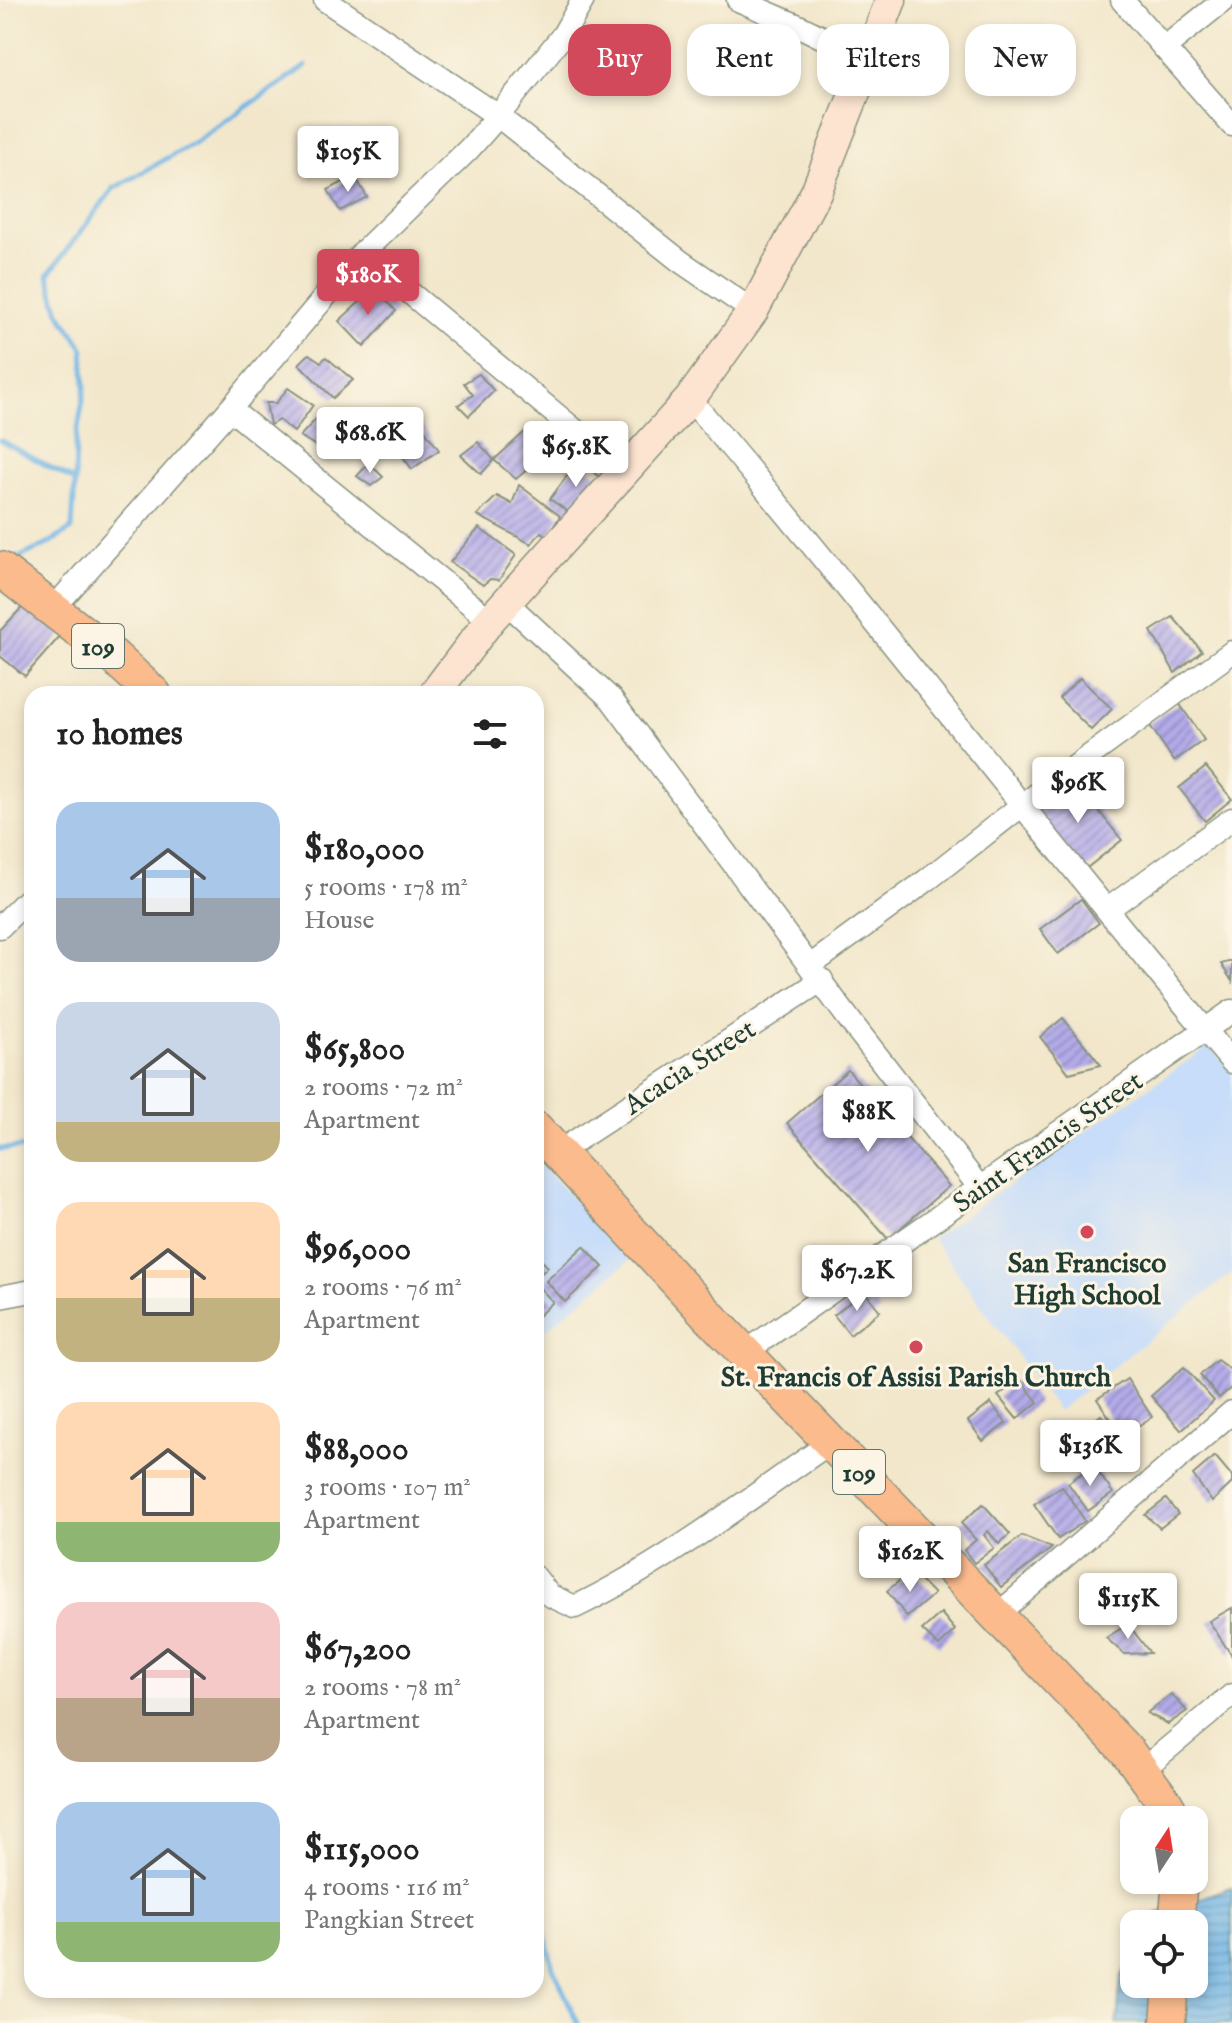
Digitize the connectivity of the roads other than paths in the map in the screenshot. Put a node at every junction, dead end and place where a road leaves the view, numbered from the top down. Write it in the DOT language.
graph roads {
  1 [pos="325,0"];
  2 [pos="583,0"];
  3 [pos="738,0"];
  4 [pos="891,0"];
  5 [pos="1122,0"];
  6 [pos="1224,0"];
  7 [pos="882,24"];
  8 [pos="817,35"];
  9 [pos="1164,48"];
  10 [pos="854,96"];
  11 [pos="498,116"];
  12 [pos="1232,125"];
  13 [pos="362,253"];
  14 [pos="753,311"];
  15 [pos="690,399"];
  16 [pos="230,409"];
  17 [pos="624,471"];
  18 [pos="0,569"];
  19 [pos="46,605"];
  20 [pos="498,612"];
  21 [pos="1232,652"];
  22 [pos="145,686"];
  23 [pos="440,686"];
  24 [pos="1021,806"];
  25 [pos="1232,819"];
  26 [pos="24,903"];
  27 [pos="1108,909"];
  28 [pos="0,927"];
  29 [pos="816,973"];
  30 [pos="1232,1011"];
  31 [pos="1205,1030"];
  32 [pos="1232,1062"];
  33 [pos="547,1141"];
  34 [pos="980,1188"];
  35 [pos="24,1292"];
  36 [pos="0,1297"];
  37 [pos="744,1353"];
  38 [pos="1232,1412"];
  39 [pos="831,1442"];
  40 [pos="544,1588"];
  41 [pos="996,1616"];
  42 [pos="1232,1695"];
  43 [pos="1142,1770"];
  44 [pos="1166,1806"];
  45 [pos="1170,1998"];
  46 [pos="1168,2023"];
  1 -- 11 [label="street"];
  2 -- 11 [label="street"];
  3 -- 8 [label="street"];
  4 -- 7 [label="street"];
  5 -- 9 [label="street"];
  6 -- 9 [label="street"];
  9 -- 12 [label="street"];
  10 -- 14 [label="street"];
  11 -- 13 [label="street"];
  11 -- 14 [label="street"];
  13 -- 16 [label="street"];
  13 -- 17 [label="street"];
  14 -- 15 [label="street"];
  15 -- 17 [label="street"];
  15 -- 24 [label="street"];
  16 -- 19 [label="street"];
  16 -- 20 [label="street"];
  17 -- 20 [label="street"];
  18 -- 19 [label="main road, 109"];
  19 -- 22 [label="main road, 109"];
  20 -- 23 [label="street"];
  20 -- 29 [label="street"];
  21 -- 24 [label="street, Acacia Street"];
  24 -- 27 [label="street"];
  24 -- 29 [label="street, Acacia Street"];
  25 -- 27 [label="street"];
  26 -- 28 [label="street"];
  27 -- 31 [label="street"];
  29 -- 33 [label="street, Acacia Street"];
  29 -- 34 [label="street"];
  30 -- 31 [label="street, Saint Francis Street"];
  31 -- 32 [label="street"];
  31 -- 34 [label="street, Saint Francis Street"];
  33 -- 37 [label="main road, 109"];
  34 -- 37 [label="street, Saint Francis Street"];
  35 -- 36 [label="street"];
  37 -- 39 [label="main road, 109"];
  38 -- 41 [label="street"];
  39 -- 40 [label="street"];
  39 -- 41 [label="main road, 109"];
  41 -- 43 [label="main road, 109"];
  42 -- 43 [label="street"];
  43 -- 44 [label="main road, 109"];
  45 -- 46 [label="main road"];
}
